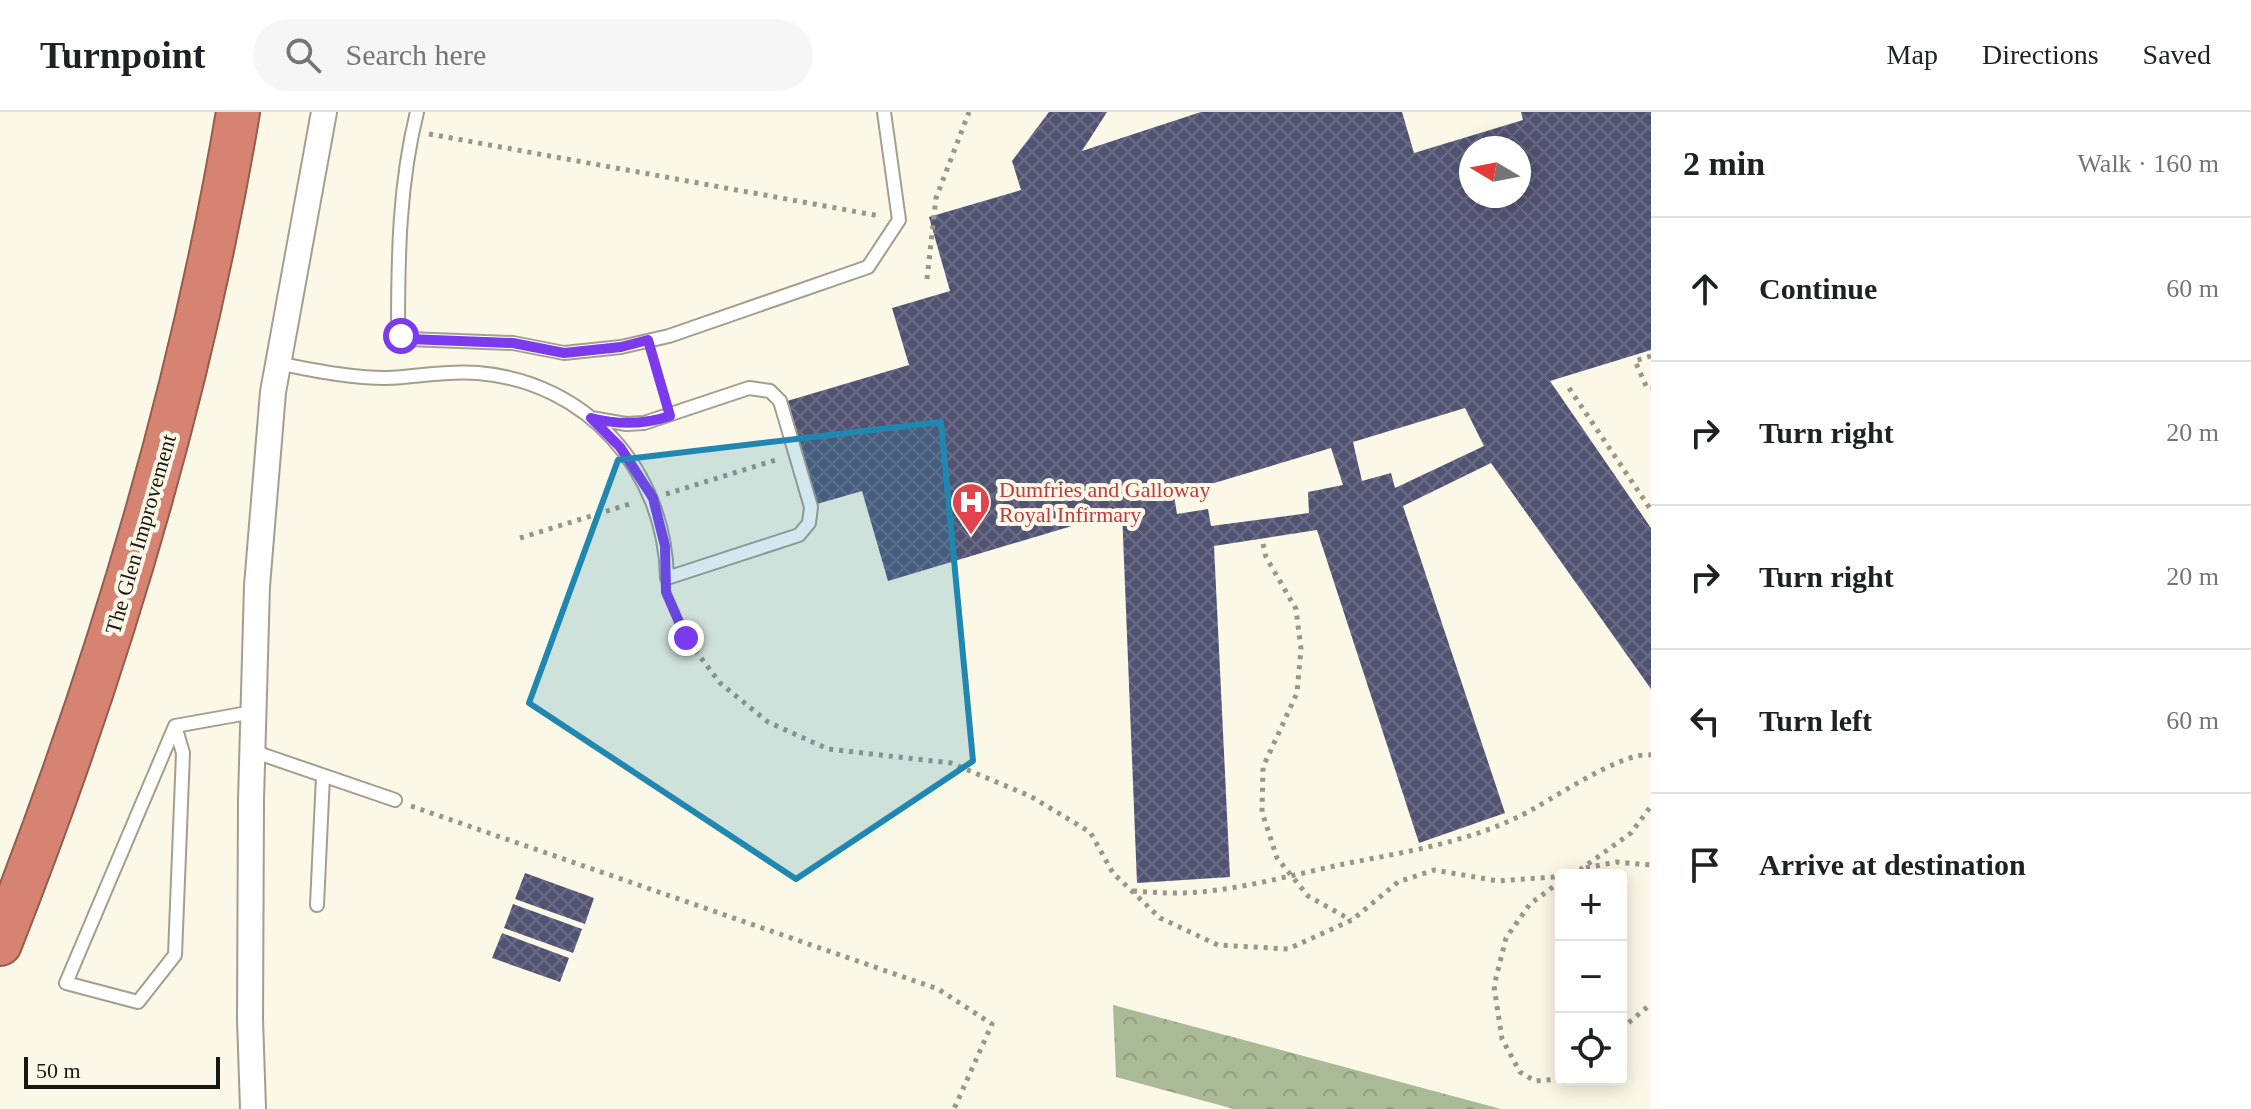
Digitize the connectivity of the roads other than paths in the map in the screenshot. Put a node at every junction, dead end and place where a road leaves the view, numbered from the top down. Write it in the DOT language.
graph roads {
  1 [pos="238,112"];
  2 [pos="324,112"];
  3 [pos="417,112"];
  4 [pos="884,112"];
  5 [pos="277,363"];
  6 [pos="591,418"];
  7 [pos="253,712"];
  8 [pos="175,726"];
  9 [pos="252,751"];
  10 [pos="323,776"];
  11 [pos="395,800"];
  12 [pos="317,905"];
  13 [pos="0,944"];
  14 [pos="253,1109"];
  1 -- 13 [label="highway, The Glen Improvement"];
  2 -- 5 [label="street"];
  3 -- 4 [label="lane"];
  5 -- 6 [label="lane"];
  5 -- 7 [label="street"];
  6 -- 6 [label="lane"];
  7 -- 8 [label="lane"];
  7 -- 9 [label="street"];
  8 -- 8 [label="lane"];
  9 -- 10 [label="lane"];
  9 -- 14 [label="street"];
  10 -- 11 [label="lane"];
  10 -- 12 [label="lane"];
}
